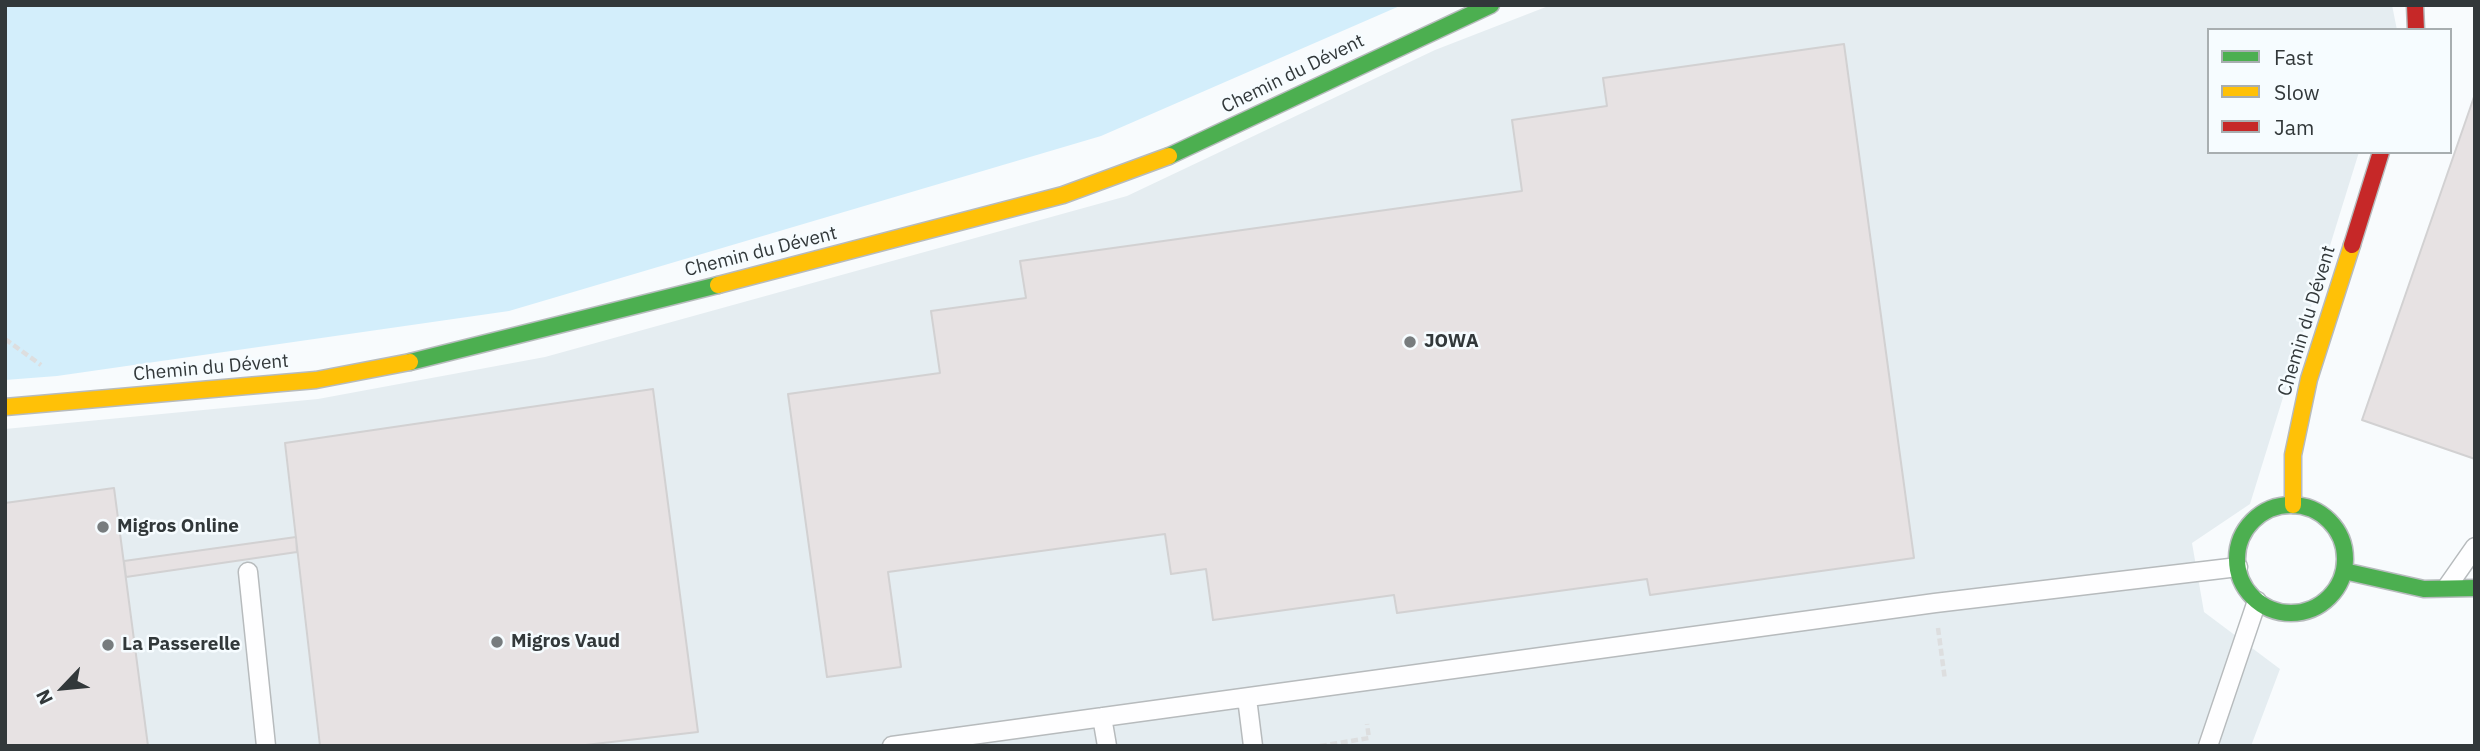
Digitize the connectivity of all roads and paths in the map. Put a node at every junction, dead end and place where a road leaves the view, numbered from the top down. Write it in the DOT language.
graph roads {
  1 [pos="1491,5"];
  2 [pos="2416,5"];
  3 [pos="2416,28"];
  4 [pos="2380,154"];
  5 [pos="5,407"];
  6 [pos="2293,505"];
  7 [pos="2475,547"];
  8 [pos="2238,567"];
  9 [pos="2344,571"];
  10 [pos="248,572"];
  11 [pos="2475,588"];
  12 [pos="2442,592"];
  13 [pos="2257,601"];
  14 [pos="1938,624"];
  15 [pos="1945,680"];
  16 [pos="1247,698"];
  17 [pos="1102,717"];
  18 [pos="1367,724"];
  19 [pos="266,746"];
  20 [pos="892,746"];
  21 [pos="1107,746"];
  22 [pos="1253,746"];
  23 [pos="1320,746"];
  24 [pos="2208,746"];
  1 -- 5 [label="street, Chemin du Dévent"];
  2 -- 3 [label="street"];
  4 -- 6 [label="street, Chemin du Dévent"];
  6 -- 8 [label="street"];
  6 -- 9 [label="street"];
  7 -- 12 [label="lane"];
  8 -- 13 [label="street"];
  8 -- 16 [label="lane"];
  9 -- 12 [label="street"];
  9 -- 13 [label="street"];
  10 -- 19 [label="lane"];
  11 -- 12 [label="street"];
  13 -- 24 [label="lane"];
  14 -- 15 [label="path"];
  16 -- 17 [label="lane"];
  16 -- 22 [label="lane"];
  17 -- 20 [label="lane"];
  17 -- 21 [label="lane"];
  18 -- 23 [label="path"];
}
